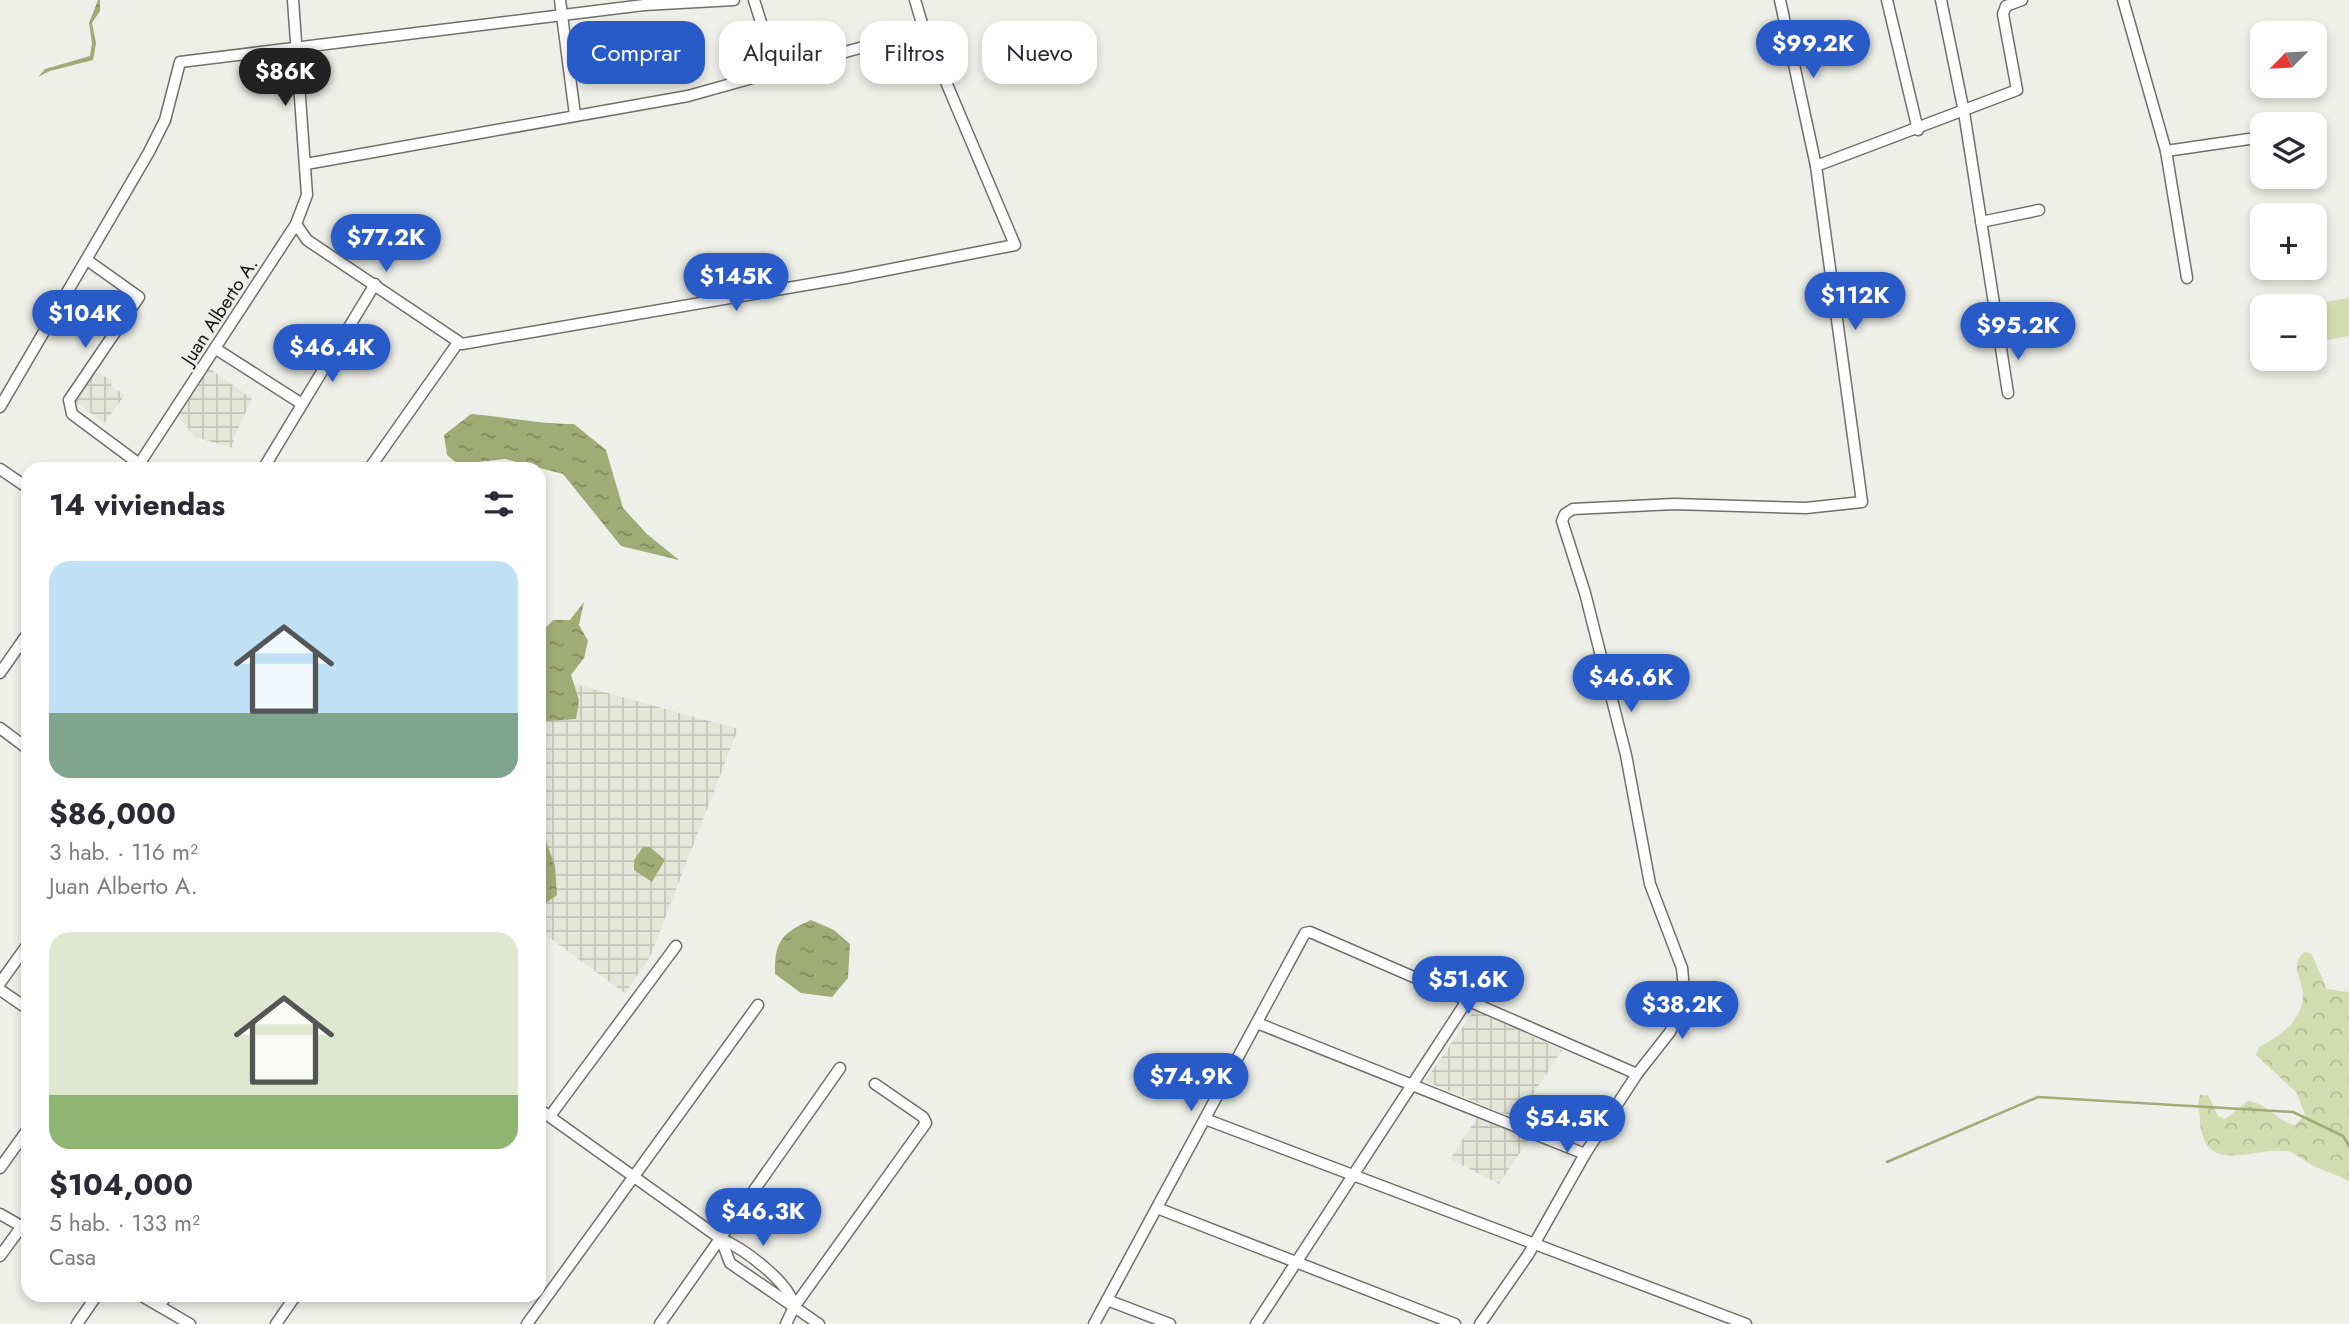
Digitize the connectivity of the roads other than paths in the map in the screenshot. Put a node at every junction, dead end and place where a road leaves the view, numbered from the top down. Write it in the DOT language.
graph roads {
  1 [pos="293,0"];
  2 [pos="560,0"];
  3 [pos="734,0"];
  4 [pos="754,0"];
  5 [pos="915,0"];
  6 [pos="1780,0"];
  7 [pos="1887,0"];
  8 [pos="1941,0"];
  9 [pos="2022,0"];
  10 [pos="2123,0"];
  11 [pos="561,14"];
  12 [pos="761,21"];
  13 [pos="921,21"];
  14 [pos="295,50"];
  15 [pos="734,84"];
  16 [pos="947,84"];
  17 [pos="1964,112"];
  18 [pos="575,115"];
  19 [pos="1918,130"];
  20 [pos="2250,139"];
  21 [pos="2166,151"];
  22 [pos="306,164"];
  23 [pos="1816,166"];
  24 [pos="2039,210"];
  25 [pos="1981,222"];
  26 [pos="296,224"];
  27 [pos="87,260"];
  28 [pos="2187,278"];
  29 [pos="375,284"];
  30 [pos="457,344"];
  31 [pos="216,349"];
  32 [pos="2008,393"];
  33 [pos="302,404"];
  34 [pos="0,407"];
  35 [pos="134,462"];
  36 [pos="143,462"];
  37 [pos="267,462"];
  38 [pos="374,462"];
  39 [pos="0,469"];
  40 [pos="21,483"];
  41 [pos="21,643"];
  42 [pos="0,673"];
  43 [pos="0,728"];
  44 [pos="21,744"];
  45 [pos="676,946"];
  46 [pos="21,954"];
  47 [pos="0,983"];
  48 [pos="0,990"];
  49 [pos="1468,999"];
  50 [pos="21,1004"];
  51 [pos="758,1005"];
  52 [pos="1257,1023"];
  53 [pos="840,1068"];
  54 [pos="1637,1074"];
  55 [pos="875,1084"];
  56 [pos="1412,1086"];
  57 [pos="546,1113"];
  58 [pos="550,1116"];
  59 [pos="1205,1119"];
  60 [pos="21,1139"];
  61 [pos="1585,1154"];
  62 [pos="0,1168"];
  63 [pos="1353,1175"];
  64 [pos="634,1178"];
  65 [pos="1157,1208"];
  66 [pos="0,1214"];
  67 [pos="21,1226"];
  68 [pos="21,1232"];
  69 [pos="721,1239"];
  70 [pos="1536,1243"];
  71 [pos="0,1256"];
  72 [pos="1296,1262"];
  73 [pos="546,1298"];
  74 [pos="1107,1300"];
  75 [pos="92,1302"];
  76 [pos="152,1302"];
  77 [pos="162,1302"];
  78 [pos="291,1302"];
  79 [pos="543,1302"];
  80 [pos="159,1306"];
  81 [pos="794,1307"];
  82 [pos="1716,1319"];
  83 [pos="77,1324"];
  84 [pos="190,1324"];
  85 [pos="276,1324"];
  86 [pos="527,1324"];
  87 [pos="660,1324"];
  88 [pos="786,1324"];
  89 [pos="819,1324"];
  90 [pos="1094,1324"];
  91 [pos="1170,1324"];
  92 [pos="1256,1324"];
  93 [pos="1455,1324"];
  94 [pos="1480,1324"];
  95 [pos="1745,1324"];
  1 -- 14 [label="street, Juan Alberto A."];
  2 -- 11 [label="street"];
  3 -- 11 [label="street"];
  4 -- 12 [label="street"];
  5 -- 13 [label="street"];
  6 -- 23 [label="street"];
  7 -- 19 [label="street"];
  8 -- 17 [label="street"];
  9 -- 17 [label="street"];
  10 -- 21 [label="street"];
  11 -- 14 [label="street"];
  11 -- 18 [label="street"];
  14 -- 22 [label="street, Juan Alberto A."];
  14 -- 27 [label="street"];
  15 -- 18 [label="street"];
  16 -- 30 [label="street"];
  17 -- 19 [label="street"];
  17 -- 25 [label="street"];
  18 -- 22 [label="street"];
  19 -- 23 [label="street"];
  20 -- 21 [label="street"];
  21 -- 28 [label="street"];
  22 -- 26 [label="street, Juan Alberto A."];
  23 -- 54 [label="street"];
  24 -- 25 [label="street"];
  25 -- 32 [label="street"];
  26 -- 29 [label="street"];
  26 -- 31 [label="street, Juan Alberto A."];
  27 -- 34 [label="street"];
  27 -- 35 [label="street"];
  29 -- 30 [label="street"];
  29 -- 33 [label="street"];
  30 -- 38 [label="street"];
  31 -- 33 [label="street"];
  31 -- 36 [label="street, Juan Alberto A."];
  33 -- 37 [label="street"];
  39 -- 40 [label="street"];
  41 -- 42 [label="street"];
  43 -- 44 [label="street"];
  45 -- 58 [label="street"];
  46 -- 47 [label="street"];
  48 -- 50 [label="street"];
  49 -- 52 [label="street"];
  49 -- 54 [label="street"];
  49 -- 56 [label="street"];
  51 -- 64 [label="street"];
  52 -- 56 [label="street"];
  52 -- 59 [label="street"];
  53 -- 69 [label="street"];
  54 -- 61 [label="street"];
  55 -- 81 [label="street"];
  56 -- 61 [label="street"];
  56 -- 63 [label="street"];
  57 -- 58 [label="street"];
  58 -- 64 [label="street"];
  59 -- 63 [label="street"];
  59 -- 65 [label="street"];
  60 -- 62 [label="street"];
  61 -- 70 [label="street"];
  63 -- 70 [label="street"];
  63 -- 72 [label="street"];
  64 -- 69 [label="street"];
  64 -- 73 [label="street"];
  65 -- 72 [label="street"];
  65 -- 74 [label="street"];
  66 -- 67 [label="street"];
  68 -- 71 [label="street"];
  69 -- 81 [label="street"];
  69 -- 81 [label="street"];
  69 -- 87 [label="street"];
  70 -- 82 [label="street"];
  70 -- 94 [label="street"];
  72 -- 92 [label="street"];
  72 -- 93 [label="street"];
  74 -- 90 [label="street"];
  74 -- 91 [label="street"];
  75 -- 83 [label="street"];
  76 -- 80 [label="street"];
  77 -- 80 [label="street"];
  78 -- 85 [label="street"];
  79 -- 86 [label="street"];
  80 -- 84 [label="street"];
  81 -- 88 [label="street"];
  81 -- 89 [label="street"];
  82 -- 95 [label="street"];
}
